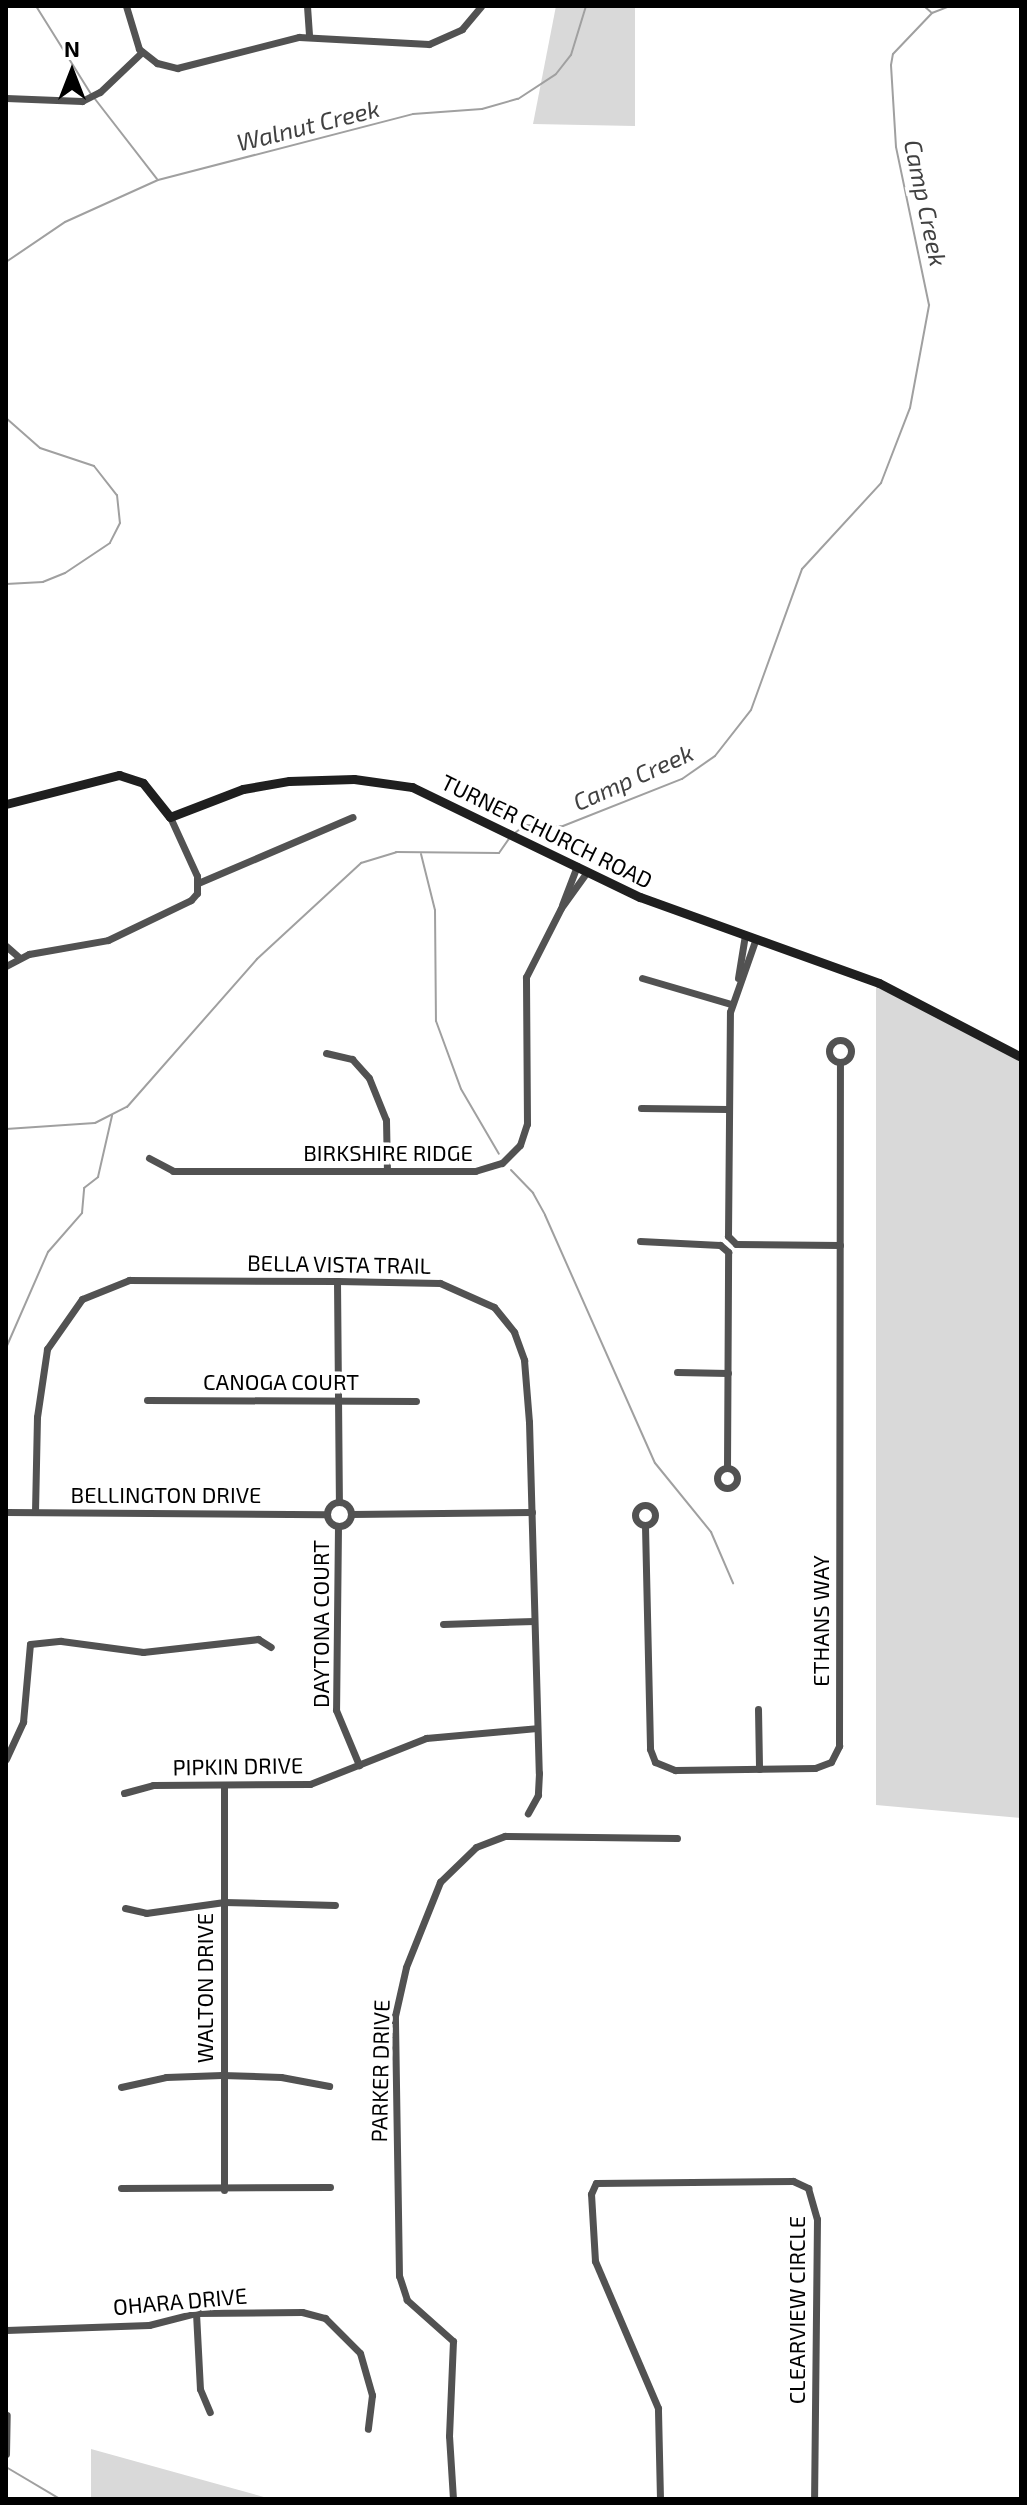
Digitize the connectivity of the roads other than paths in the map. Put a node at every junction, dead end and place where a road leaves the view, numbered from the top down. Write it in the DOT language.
graph roads {
  1 [pos="126,6"];
  2 [pos="307,6"];
  3 [pos="481,6"];
  4 [pos="309,37"];
  5 [pos="142,52"];
  6 [pos="6,98"];
  7 [pos="6,804"];
  8 [pos="170,817"];
  9 [pos="353,817"];
  10 [pos="577,866"];
  11 [pos="587,872"];
  12 [pos="198,883"];
  13 [pos="561,908"];
  14 [pos="745,935"];
  15 [pos="756,938"];
  16 [pos="6,946"];
  17 [pos="20,958"];
  18 [pos="6,966"];
  19 [pos="642,978"];
  20 [pos="738,980"];
  21 [pos="731,1004"];
  22 [pos="326,1053"];
  23 [pos="1021,1057"];
  24 [pos="840,1062"];
  25 [pos="641,1108"];
  26 [pos="728,1109"];
  27 [pos="149,1158"];
  28 [pos="387,1171"];
  29 [pos="728,1236"];
  30 [pos="640,1241"];
  31 [pos="736,1244"];
  32 [pos="720,1245"];
  33 [pos="840,1245"];
  34 [pos="728,1252"];
  35 [pos="337,1281"];
  36 [pos="677,1372"];
  37 [pos="728,1373"];
  38 [pos="339,1399"];
  39 [pos="147,1400"];
  40 [pos="416,1401"];
  41 [pos="727,1468"];
  42 [pos="339,1502"];
  43 [pos="6,1512"];
  44 [pos="35,1512"];
  45 [pos="532,1512"];
  46 [pos="326,1514"];
  47 [pos="351,1514"];
  48 [pos="338,1526"];
  49 [pos="645,1526"];
  50 [pos="534,1621"];
  51 [pos="443,1624"];
  52 [pos="271,1647"];
  53 [pos="758,1709"];
  54 [pos="537,1728"];
  55 [pos="6,1759"];
  56 [pos="359,1765"];
  57 [pos="759,1769"];
  58 [pos="224,1786"];
  59 [pos="124,1793"];
  60 [pos="528,1813"];
  61 [pos="677,1838"];
  62 [pos="224,1902"];
  63 [pos="335,1905"];
  64 [pos="125,1908"];
  65 [pos="222,2075"];
  66 [pos="329,2086"];
  67 [pos="121,2087"];
  68 [pos="330,2187"];
  69 [pos="121,2188"];
  70 [pos="224,2190"];
  71 [pos="196,2313"];
  72 [pos="6,2330"];
  73 [pos="210,2412"];
  74 [pos="7,2415"];
  75 [pos="368,2429"];
  76 [pos="6,2454"];
  77 [pos="453,2499"];
  78 [pos="660,2499"];
  79 [pos="814,2499"];
  1 -- 5 [label="street"];
  2 -- 4 [label="street"];
  3 -- 4 [label="street"];
  4 -- 5 [label="street"];
  5 -- 6 [label="street"];
  7 -- 8 [label="street"];
  8 -- 10 [label="street, TURNER CHURCH ROAD"];
  8 -- 12 [label="street"];
  9 -- 12 [label="street"];
  10 -- 11 [label="street, TURNER CHURCH ROAD"];
  10 -- 13 [label="street, BIRKSHIRE RIDGE"];
  11 -- 13 [label="street, BIRKSHIRE RIDGE"];
  11 -- 14 [label="street, TURNER CHURCH ROAD"];
  12 -- 17 [label="street"];
  13 -- 28 [label="street, BIRKSHIRE RIDGE"];
  14 -- 15 [label="street, TURNER CHURCH ROAD"];
  14 -- 20 [label="street"];
  15 -- 20 [label="street"];
  15 -- 23 [label="street, TURNER CHURCH ROAD"];
  16 -- 17 [label="street"];
  17 -- 18 [label="street"];
  19 -- 21 [label="street"];
  20 -- 21 [label="street"];
  21 -- 26 [label="street"];
  22 -- 28 [label="street"];
  24 -- 33 [label="street, ETHANS WAY"];
  25 -- 26 [label="street"];
  26 -- 29 [label="street"];
  27 -- 28 [label="street, BIRKSHIRE RIDGE"];
  29 -- 31 [label="street"];
  29 -- 32 [label="street"];
  30 -- 32 [label="street"];
  31 -- 33 [label="street"];
  31 -- 34 [label="street"];
  32 -- 34 [label="street"];
  33 -- 57 [label="street, ETHANS WAY"];
  34 -- 37 [label="street"];
  35 -- 38 [label="street"];
  35 -- 44 [label="street, BELLA VISTA TRAIL"];
  35 -- 45 [label="street, BELLA VISTA TRAIL"];
  36 -- 37 [label="street"];
  37 -- 41 [label="street"];
  38 -- 39 [label="street, CANOGA COURT"];
  38 -- 40 [label="street, CANOGA COURT"];
  38 -- 42 [label="street"];
  42 -- 46 [label="street"];
  42 -- 47 [label="street"];
  43 -- 44 [label="street, BELLINGTON DRIVE"];
  44 -- 46 [label="street, BELLINGTON DRIVE"];
  45 -- 47 [label="street"];
  45 -- 50 [label="street, BELLA VISTA TRAIL"];
  46 -- 48 [label="street"];
  47 -- 48 [label="street"];
  48 -- 56 [label="street, DAYTONA COURT"];
  49 -- 57 [label="street, ETHANS WAY"];
  50 -- 51 [label="street"];
  50 -- 54 [label="street, BELLA VISTA TRAIL"];
  52 -- 55 [label="street"];
  53 -- 57 [label="street"];
  54 -- 56 [label="street, PIPKIN DRIVE"];
  54 -- 60 [label="street, BELLA VISTA TRAIL"];
  56 -- 58 [label="street, PIPKIN DRIVE"];
  58 -- 59 [label="street, PIPKIN DRIVE"];
  58 -- 62 [label="street, WALTON DRIVE"];
  61 -- 77 [label="street, PARKER DRIVE"];
  62 -- 63 [label="street"];
  62 -- 64 [label="street"];
  62 -- 65 [label="street, WALTON DRIVE"];
  65 -- 66 [label="street"];
  65 -- 67 [label="street"];
  65 -- 70 [label="street, WALTON DRIVE"];
  68 -- 70 [label="street"];
  69 -- 70 [label="street"];
  71 -- 72 [label="street, OHARA DRIVE"];
  71 -- 73 [label="street"];
  71 -- 75 [label="street, OHARA DRIVE"];
  74 -- 76 [label="street"];
  78 -- 79 [label="street, CLEARVIEW CIRCLE"];
}
